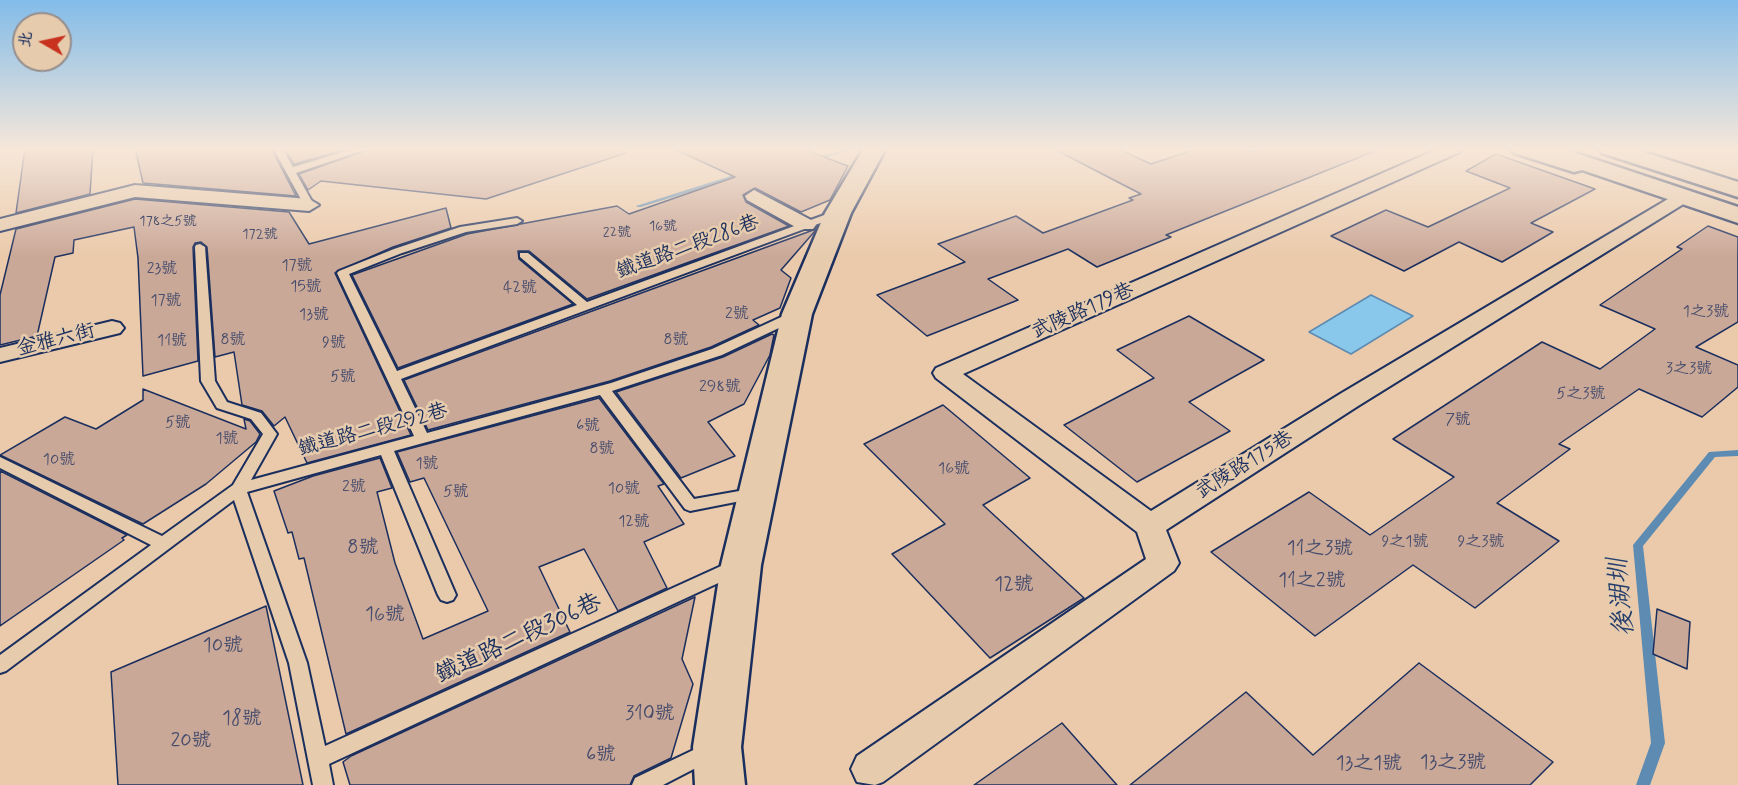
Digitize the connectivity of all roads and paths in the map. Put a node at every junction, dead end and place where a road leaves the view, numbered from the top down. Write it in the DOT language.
graph roads {
  1 [pos="299,185"];
  2 [pos="854,185"];
  3 [pos="1371,185"];
  4 [pos="1631,185"];
  5 [pos="1648,185"];
  6 [pos="1674,185"];
  7 [pos="1697,185"];
  8 [pos="1722,185"];
  9 [pos="1738,190"];
  10 [pos="754,196"];
  11 [pos="1738,198"];
  12 [pos="1680,201"];
  13 [pos="309,205"];
  14 [pos="1738,206"];
  15 [pos="838,213"];
  16 [pos="1738,215"];
  17 [pos="518,221"];
  18 [pos="1738,221"];
  19 [pos="0,225"];
  20 [pos="806,225"];
  21 [pos="200,247"];
  22 [pos="524,255"];
  23 [pos="585,306"];
  24 [pos="797,315"];
  25 [pos="112,328"];
  26 [pos="0,355"];
  27 [pos="394,377"];
  28 [pos="604,390"];
  29 [pos="423,440"];
  30 [pos="386,450"];
  31 [pos="0,462"];
  32 [pos="238,489"];
  33 [pos="757,493"];
  34 [pos="1150,526"];
  35 [pos="163,544"];
  36 [pos="741,565"];
  37 [pos="447,595"];
  38 [pos="0,665"];
  39 [pos="717,747"];
  40 [pos="318,759"];
  41 [pos="870,769"];
  42 [pos="324,785"];
  43 [pos="642,785"];
  44 [pos="720,785"];
  1 -- 13 [label="lane"];
  2 -- 15 [label="main road"];
  3 -- 34 [label="street, 武陵路179巷"];
  4 -- 12 [label="main road"];
  5 -- 16 [label="main road"];
  6 -- 14 [label="main road"];
  7 -- 11 [label="main road"];
  8 -- 9 [label="main road"];
  10 -- 20 [label="street"];
  12 -- 18 [label="main road"];
  12 -- 34 [label="street, 武陵路175巷"];
  13 -- 19 [label="street"];
  15 -- 20 [label="lane, 鐵道路二段286巷"];
  15 -- 24 [label="main road"];
  17 -- 27 [label="lane"];
  20 -- 23 [label="lane, 鐵道路二段286巷"];
  21 -- 32 [label="lane"];
  22 -- 23 [label="lane"];
  23 -- 27 [label="lane, 鐵道路二段286巷"];
  24 -- 28 [label="lane, 鐵道路二段292巷"];
  24 -- 33 [label="main road"];
  25 -- 26 [label="street, 金雅六街"];
  27 -- 29 [label="lane"];
  28 -- 29 [label="lane, 鐵道路二段292巷"];
  28 -- 33 [label="lane"];
  29 -- 30 [label="lane, 鐵道路二段292巷"];
  30 -- 32 [label="lane, 鐵道路二段292巷"];
  30 -- 37 [label="lane"];
  31 -- 35 [label="lane"];
  32 -- 35 [label="lane, 鐵道路二段292巷"];
  32 -- 40 [label="lane"];
  33 -- 36 [label="main road"];
  34 -- 41 [label="street"];
  35 -- 38 [label="lane, 鐵道路二段292巷"];
  36 -- 39 [label="main road"];
  36 -- 40 [label="lane, 鐵道路二段306巷"];
  39 -- 43 [label="lane"];
  39 -- 44 [label="main road"];
  40 -- 42 [label="lane"];
}
